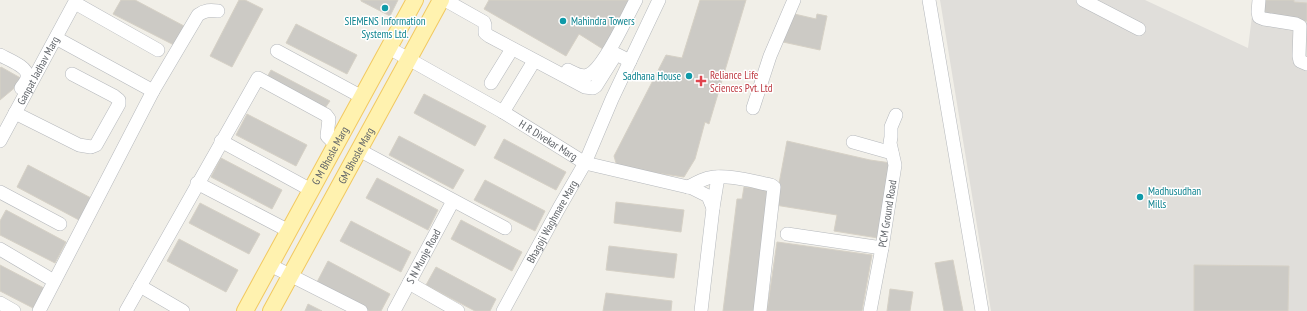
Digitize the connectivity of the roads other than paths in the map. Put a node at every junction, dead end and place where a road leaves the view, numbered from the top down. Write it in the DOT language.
graph roads {
  1 [pos="415,0"];
  2 [pos="441,0"];
  3 [pos="445,0"];
  4 [pos="636,0"];
  5 [pos="645,0"];
  6 [pos="659,0"];
  7 [pos="794,0"];
  8 [pos="929,0"];
  9 [pos="1083,0"];
  10 [pos="1259,0"];
  11 [pos="75,1"];
  12 [pos="218,11"];
  13 [pos="485,25"];
  14 [pos="1139,29"];
  15 [pos="56,38"];
  16 [pos="389,48"];
  17 [pos="512,49"];
  18 [pos="158,50"];
  19 [pos="277,51"];
  20 [pos="616,54"];
  21 [pos="0,55"];
  22 [pos="409,59"];
  23 [pos="534,61"];
  24 [pos="630,61"];
  25 [pos="1307,64"];
  26 [pos="72,74"];
  27 [pos="491,83"];
  28 [pos="153,91"];
  29 [pos="362,97"];
  30 [pos="753,108"];
  31 [pos="503,112"];
  32 [pos="15,113"];
  33 [pos="896,115"];
  34 [pos="0,125"];
  35 [pos="0,141"];
  36 [pos="221,141"];
  37 [pos="853,142"];
  38 [pos="337,144"];
  39 [pos="359,150"];
  40 [pos="892,153"];
  41 [pos="585,163"];
  42 [pos="718,177"];
  43 [pos="197,183"];
  44 [pos="688,187"];
  45 [pos="311,190"];
  46 [pos="0,192"];
  47 [pos="453,201"];
  48 [pos="713,208"];
  49 [pos="60,224"];
  50 [pos="505,228"];
  51 [pos="289,231"];
  52 [pos="787,234"];
  53 [pos="882,248"];
  54 [pos="0,250"];
  55 [pos="270,265"];
  56 [pos="291,275"];
  57 [pos="54,281"];
  58 [pos="409,283"];
  59 [pos="140,286"];
  60 [pos="0,303"];
  61 [pos="14,311"];
  62 [pos="39,311"];
  63 [pos="126,311"];
  64 [pos="183,311"];
  65 [pos="245,311"];
  66 [pos="272,311"];
  67 [pos="361,311"];
  68 [pos="394,311"];
  69 [pos="458,311"];
  70 [pos="503,311"];
  71 [pos="701,311"];
  72 [pos="760,311"];
  73 [pos="870,311"];
  74 [pos="982,311"];
  1 -- 16 [label="main road, G M Bhosle Marg"];
  2 -- 22 [label="main road, GM Bhosle Marg"];
  3 -- 13 [label="street"];
  4 -- 13 [label="street"];
  5 -- 20 [label="street"];
  6 -- 24 [label="street, Bhagoji Waghmare Marg"];
  7 -- 30 [label="street"];
  8 -- 74 [label="street"];
  9 -- 14 [label="street"];
  10 -- 25 [label="street"];
  11 -- 15 [label="street, Ganpat Jadhav Marg"];
  11 -- 18 [label="street"];
  12 -- 28 [label="street"];
  13 -- 17 [label="street"];
  15 -- 28 [label="street"];
  15 -- 32 [label="street, Ganpat Jadhav Marg"];
  16 -- 22 [label="street, H R Divekar Marg"];
  16 -- 29 [label="main road, G M Bhosle Marg"];
  17 -- 23 [label="street"];
  17 -- 27 [label="street"];
  19 -- 29 [label="street"];
  20 -- 23 [label="street"];
  20 -- 24 [label="street"];
  21 -- 34 [label="street"];
  22 -- 31 [label="street, H R Divekar Marg"];
  22 -- 39 [label="main road, GM Bhosle Marg"];
  23 -- 31 [label="street"];
  24 -- 41 [label="street, Bhagoji Waghmare Marg"];
  26 -- 32 [label="street"];
  28 -- 57 [label="street"];
  29 -- 38 [label="main road, G M Bhosle Marg"];
  31 -- 41 [label="street, H R Divekar Marg"];
  32 -- 35 [label="street, Ganpat Jadhav Marg"];
  33 -- 40 [label="street, PCM Ground Road"];
  36 -- 38 [label="street"];
  36 -- 43 [label="street"];
  36 -- 45 [label="street"];
  37 -- 40 [label="street"];
  38 -- 45 [label="main road, G M Bhosle Marg"];
  39 -- 47 [label="street"];
  39 -- 56 [label="main road, GM Bhosle Marg"];
  40 -- 53 [label="street, PCM Ground Road"];
  41 -- 44 [label="street, H R Divekar Marg"];
  41 -- 70 [label="street, Bhagoji Waghmare Marg"];
  42 -- 44 [label="street"];
  42 -- 48 [label="street"];
  42 -- 72 [label="street"];
  43 -- 51 [label="street"];
  43 -- 59 [label="street"];
  44 -- 48 [label="street, H R Divekar Marg"];
  45 -- 51 [label="main road, G M Bhosle Marg"];
  46 -- 49 [label="street"];
  47 -- 50 [label="street"];
  47 -- 58 [label="street, S N Munje Road"];
  48 -- 71 [label="street"];
  51 -- 55 [label="main road, G M Bhosle Marg"];
  52 -- 53 [label="street"];
  53 -- 73 [label="street, PCM Ground Road"];
  54 -- 57 [label="street"];
  55 -- 56 [label="street"];
  55 -- 65 [label="main road, G M Bhosle Marg"];
  56 -- 66 [label="main road, GM Bhosle Marg"];
  56 -- 67 [label="street"];
  57 -- 62 [label="street"];
  58 -- 68 [label="street, S N Munje Road"];
  58 -- 69 [label="street"];
  59 -- 63 [label="street"];
  59 -- 64 [label="street"];
  60 -- 61 [label="street"];
}
